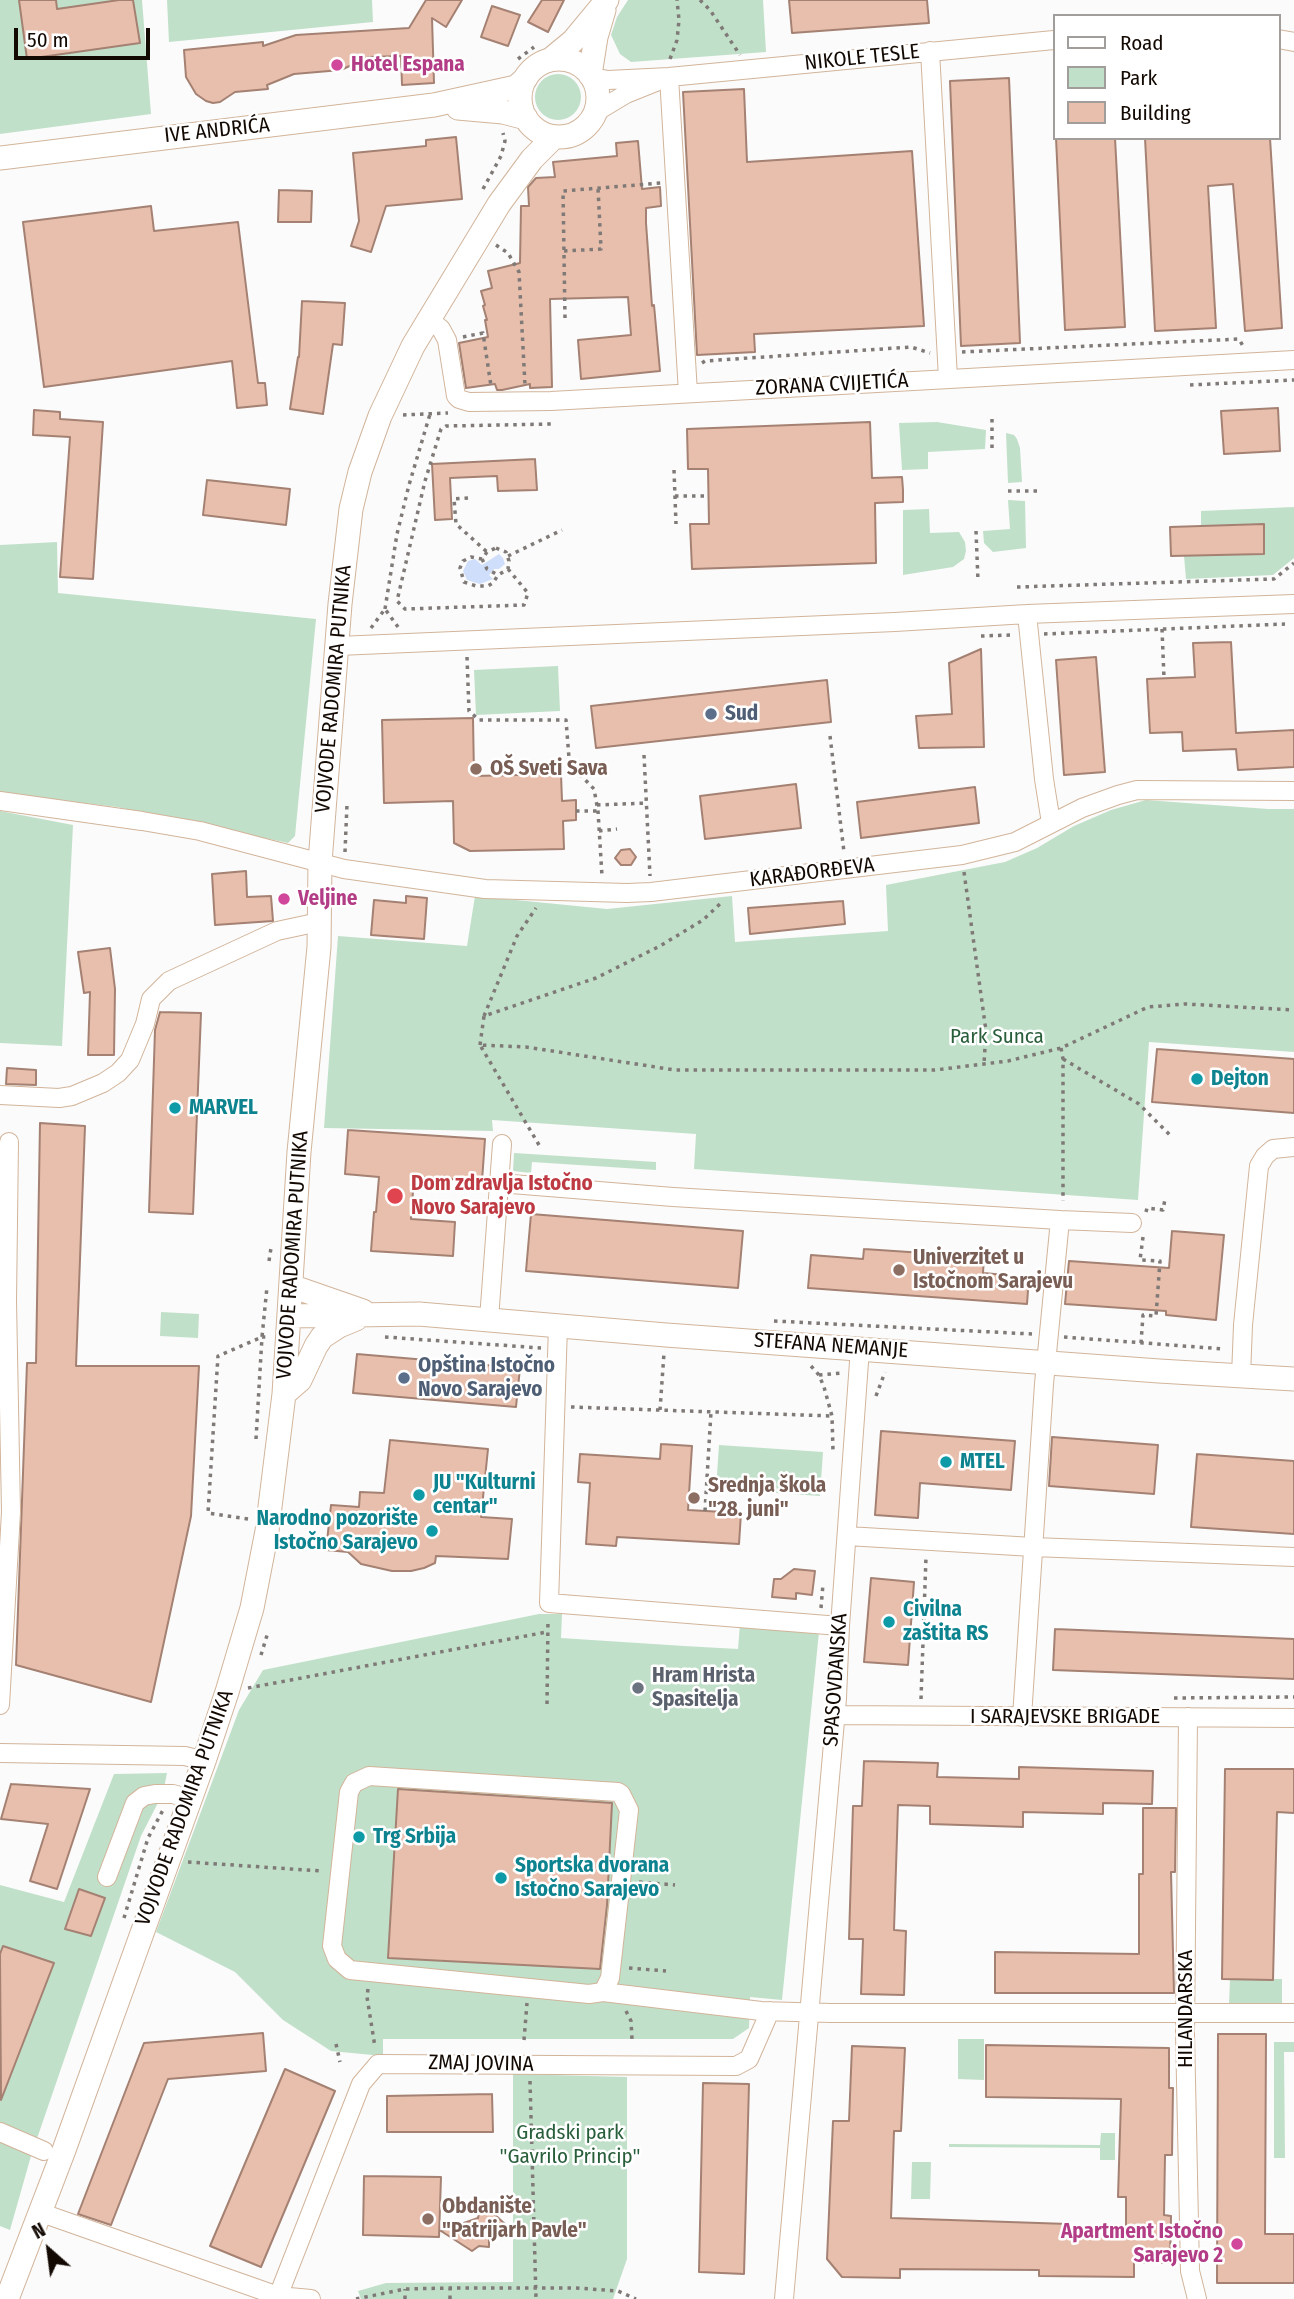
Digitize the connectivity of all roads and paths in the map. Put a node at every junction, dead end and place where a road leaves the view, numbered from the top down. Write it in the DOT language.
graph roads {
  1 [pos="677,0"];
  2 [pos="700,0"];
  3 [pos="606,2"];
  4 [pos="1052,40"];
  5 [pos="546,51"];
  6 [pos="930,51"];
  7 [pos="729,57"];
  8 [pos="681,60"];
  9 [pos="518,71"];
  10 [pos="591,76"];
  11 [pos="669,77"];
  12 [pos="434,105"];
  13 [pos="596,112"];
  14 [pos="526,119"];
  15 [pos="497,126"];
  16 [pos="554,137"];
  17 [pos="0,158"];
  18 [pos="664,183"];
  19 [pos="598,188"];
  20 [pos="490,198"];
  21 [pos="480,234"];
  22 [pos="564,251"];
  23 [pos="565,318"];
  24 [pos="430,320"];
  25 [pos="447,340"];
  26 [pos="1245,347"];
  27 [pos="947,356"];
  28 [pos="1294,360"];
  29 [pos="687,374"];
  30 [pos="948,379"];
  31 [pos="688,393"];
  32 [pos="493,401"];
  33 [pos="526,401"];
  34 [pos="430,414"];
  35 [pos="992,419"];
  36 [pos="553,424"];
  37 [pos="992,449"];
  38 [pos="674,470"];
  39 [pos="1008,491"];
  40 [pos="1038,491"];
  41 [pos="675,496"];
  42 [pos="709,496"];
  43 [pos="468,498"];
  44 [pos="676,524"];
  45 [pos="562,530"];
  46 [pos="975,531"];
  47 [pos="487,552"];
  48 [pos="508,556"];
  49 [pos="483,561"];
  50 [pos="1294,563"];
  51 [pos="508,569"];
  52 [pos="498,575"];
  53 [pos="978,582"];
  54 [pos="1017,587"];
  55 [pos="1294,604"];
  56 [pos="385,609"];
  57 [pos="1027,614"];
  58 [pos="370,629"];
  59 [pos="399,629"];
  60 [pos="1163,629"];
  61 [pos="338,646"];
  62 [pos="467,655"];
  63 [pos="1164,678"];
  64 [pos="830,736"];
  65 [pos="644,755"];
  66 [pos="1294,791"];
  67 [pos="0,801"];
  68 [pos="647,803"];
  69 [pos="597,808"];
  70 [pos="576,811"];
  71 [pos="1051,823"];
  72 [pos="617,829"];
  73 [pos="599,831"];
  74 [pos="962,855"];
  75 [pos="845,859"];
  76 [pos="320,862"];
  77 [pos="649,866"];
  78 [pos="743,880"];
  79 [pos="547,891"];
  80 [pos="604,892"];
  81 [pos="319,922"];
  82 [pos="1294,1010"];
  83 [pos="484,1016"];
  84 [pos="480,1045"];
  85 [pos="1061,1048"];
  86 [pos="1063,1059"];
  87 [pos="984,1064"];
  88 [pos="0,1095"];
  89 [pos="1172,1138"];
  90 [pos="9,1142"];
  91 [pos="502,1144"];
  92 [pos="539,1145"];
  93 [pos="1294,1147"];
  94 [pos="499,1183"];
  95 [pos="1165,1199"];
  96 [pos="1063,1201"];
  97 [pos="1059,1220"];
  98 [pos="1140,1225"];
  99 [pos="291,1286"];
  100 [pos="267,1287"];
  101 [pos="369,1313"];
  102 [pos="289,1316"];
  103 [pos="489,1319"];
  104 [pos="558,1326"];
  105 [pos="666,1335"];
  106 [pos="382,1336"];
  107 [pos="262,1337"];
  108 [pos="1141,1343"];
  109 [pos="860,1348"];
  110 [pos="558,1349"];
  111 [pos="1046,1363"];
  112 [pos="805,1364"];
  113 [pos="886,1372"];
  114 [pos="1241,1376"];
  115 [pos="1294,1379"];
  116 [pos="284,1394"];
  117 [pos="874,1401"];
  118 [pos="556,1407"];
  119 [pos="660,1410"];
  120 [pos="711,1412"];
  121 [pos="255,1451"];
  122 [pos="705,1511"];
  123 [pos="268,1522"];
  124 [pos="847,1536"];
  125 [pos="927,1541"];
  126 [pos="1033,1547"];
  127 [pos="1294,1557"];
  128 [pos="840,1626"];
  129 [pos="269,1629"];
  130 [pos="258,1659"];
  131 [pos="248,1679"];
  132 [pos="1294,1697"];
  133 [pos="1172,1698"];
  134 [pos="909,1699"];
  135 [pos="547,1704"];
  136 [pos="0,1705"];
  137 [pos="835,1715"];
  138 [pos="1022,1717"];
  139 [pos="1188,1717"];
  140 [pos="1294,1717"];
  141 [pos="0,1753"];
  142 [pos="204,1761"];
  143 [pos="190,1799"];
  144 [pos="180,1861"];
  145 [pos="321,1871"];
  146 [pos="107,1877"];
  147 [pos="639,1882"];
  148 [pos="675,1885"];
  149 [pos="629,1968"];
  150 [pos="666,1971"];
  151 [pos="603,1992"];
  152 [pos="528,1997"];
  153 [pos="770,2011"];
  154 [pos="809,2012"];
  155 [pos="1186,2012"];
  156 [pos="1294,2013"];
  157 [pos="524,2039"];
  158 [pos="336,2044"];
  159 [pos="340,2062"];
  160 [pos="530,2065"];
  161 [pos="0,2132"];
  162 [pos="44,2151"];
  163 [pos="39,2212"];
  164 [pos="405,2288"];
  165 [pos="450,2288"];
  166 [pos="536,2289"];
  167 [pos="277,2298"];
  168 [pos="7,2299"];
  169 [pos="310,2299"];
  170 [pos="356,2299"];
  171 [pos="405,2299"];
  172 [pos="450,2299"];
  173 [pos="536,2299"];
  174 [pos="636,2299"];
  175 [pos="785,2299"];
  176 [pos="1197,2299"];
  1 -- 8 [label="path"];
  2 -- 7 [label="path"];
  3 -- 5 [label="main road"];
  3 -- 10 [label="main road"];
  4 -- 6 [label="street, NIKOLE TESLE"];
  5 -- 9 [label="path"];
  5 -- 9 [label="main road"];
  5 -- 10 [label="main road"];
  6 -- 11 [label="street, NIKOLE TESLE"];
  6 -- 27 [label="street"];
  9 -- 12 [label="main road, IVE ANDRIĆA"];
  9 -- 14 [label="main road"];
  10 -- 11 [label="street, NIKOLE TESLE"];
  10 -- 13 [label="main road"];
  11 -- 13 [label="street, NIKOLE TESLE"];
  11 -- 29 [label="street"];
  12 -- 14 [label="main road, IVE ANDRIĆA"];
  12 -- 17 [label="main road, IVE ANDRIĆA"];
  13 -- 16 [label="main road"];
  14 -- 16 [label="main road"];
  14 -- 20 [label="main road, VOJVODE RADOMIRA PUTNIKA"];
  15 -- 20 [label="path"];
  16 -- 20 [label="main road, VOJVODE RADOMIRA PUTNIKA"];
  18 -- 19 [label="path"];
  19 -- 22 [label="path"];
  19 -- 22 [label="path"];
  20 -- 21 [label="main road, VOJVODE RADOMIRA PUTNIKA"];
  21 -- 24 [label="main road, VOJVODE RADOMIRA PUTNIKA"];
  21 -- 33 [label="path"];
  22 -- 23 [label="path"];
  24 -- 25 [label="street"];
  24 -- 61 [label="main road, VOJVODE RADOMIRA PUTNIKA"];
  25 -- 32 [label="street, ZORANA CVIJETIĆA"];
  25 -- 32 [label="path"];
  26 -- 27 [label="path"];
  27 -- 29 [label="path"];
  27 -- 30 [label="street"];
  28 -- 30 [label="street, ZORANA CVIJETIĆA"];
  29 -- 31 [label="street"];
  30 -- 31 [label="street, ZORANA CVIJETIĆA"];
  31 -- 33 [label="street, ZORANA CVIJETIĆA"];
  32 -- 33 [label="street, ZORANA CVIJETIĆA"];
  34 -- 56 [label="path"];
  35 -- 37 [label="path"];
  36 -- 51 [label="path"];
  38 -- 41 [label="path"];
  39 -- 40 [label="path"];
  41 -- 42 [label="path"];
  41 -- 44 [label="path"];
  43 -- 47 [label="path"];
  45 -- 48 [label="path"];
  46 -- 53 [label="path"];
  47 -- 48 [label="path"];
  47 -- 49 [label="path"];
  48 -- 51 [label="path"];
  49 -- 52 [label="path"];
  49 -- 52 [label="path"];
  50 -- 54 [label="path"];
  51 -- 52 [label="path"];
  55 -- 57 [label="street"];
  56 -- 58 [label="path"];
  56 -- 59 [label="path"];
  57 -- 61 [label="street"];
  57 -- 71 [label="street"];
  60 -- 63 [label="path"];
  61 -- 76 [label="main road, VOJVODE RADOMIRA PUTNIKA"];
  62 -- 69 [label="path"];
  64 -- 75 [label="path"];
  65 -- 68 [label="path"];
  66 -- 71 [label="street, KARAĐORĐEVA"];
  67 -- 76 [label="street, KARAĐORĐEVA"];
  68 -- 69 [label="path"];
  68 -- 77 [label="path"];
  69 -- 70 [label="path"];
  69 -- 73 [label="path"];
  71 -- 74 [label="street, KARAĐORĐEVA"];
  72 -- 73 [label="path"];
  73 -- 80 [label="path"];
  74 -- 78 [label="street, KARAĐORĐEVA"];
  74 -- 87 [label="path"];
  76 -- 79 [label="street, KARAĐORĐEVA"];
  76 -- 81 [label="main road, VOJVODE RADOMIRA PUTNIKA"];
  78 -- 80 [label="street, KARAĐORĐEVA"];
  78 -- 83 [label="path"];
  79 -- 80 [label="street, KARAĐORĐEVA"];
  79 -- 83 [label="path"];
  81 -- 88 [label="street"];
  81 -- 99 [label="main road, VOJVODE RADOMIRA PUTNIKA"];
  82 -- 85 [label="path"];
  83 -- 84 [label="path"];
  84 -- 87 [label="path"];
  84 -- 92 [label="path"];
  85 -- 86 [label="path"];
  85 -- 87 [label="path"];
  86 -- 89 [label="path"];
  86 -- 96 [label="path"];
  90 -- 136 [label="street"];
  91 -- 94 [label="street"];
  93 -- 114 [label="street"];
  94 -- 97 [label="street"];
  94 -- 103 [label="street"];
  95 -- 98 [label="path"];
  97 -- 98 [label="street"];
  97 -- 111 [label="street"];
  98 -- 108 [label="path"];
  99 -- 101 [label="main road, STEFANA NEMANJE"];
  99 -- 102 [label="main road, VOJVODE RADOMIRA PUTNIKA"];
  100 -- 107 [label="path"];
  101 -- 102 [label="main road, STEFANA NEMANJE"];
  101 -- 103 [label="main road, STEFANA NEMANJE"];
  101 -- 116 [label="main road"];
  102 -- 116 [label="main road, VOJVODE RADOMIRA PUTNIKA"];
  103 -- 104 [label="main road, STEFANA NEMANJE"];
  104 -- 105 [label="main road, STEFANA NEMANJE"];
  104 -- 110 [label="street"];
  105 -- 109 [label="main road, STEFANA NEMANJE"];
  105 -- 119 [label="path"];
  106 -- 110 [label="path"];
  107 -- 121 [label="path"];
  107 -- 123 [label="path"];
  109 -- 111 [label="main road, STEFANA NEMANJE"];
  109 -- 124 [label="street, SPASOVDANSKA"];
  110 -- 118 [label="street"];
  111 -- 114 [label="main road, STEFANA NEMANJE"];
  111 -- 126 [label="street"];
  112 -- 120 [label="path"];
  113 -- 117 [label="path"];
  114 -- 115 [label="main road, STEFANA NEMANJE"];
  116 -- 123 [label="main road, VOJVODE RADOMIRA PUTNIKA"];
  118 -- 119 [label="path"];
  118 -- 128 [label="street"];
  119 -- 120 [label="path"];
  120 -- 122 [label="path"];
  123 -- 142 [label="main road, VOJVODE RADOMIRA PUTNIKA"];
  124 -- 125 [label="street"];
  124 -- 128 [label="street, SPASOVDANSKA"];
  125 -- 126 [label="street"];
  125 -- 134 [label="path"];
  126 -- 127 [label="street"];
  126 -- 138 [label="street"];
  128 -- 137 [label="street, SPASOVDANSKA"];
  129 -- 130 [label="path"];
  131 -- 135 [label="path"];
  132 -- 133 [label="path"];
  137 -- 138 [label="street, I SARAJEVSKE BRIGADE"];
  137 -- 154 [label="street, SPASOVDANSKA"];
  138 -- 139 [label="street, I SARAJEVSKE BRIGADE"];
  139 -- 140 [label="street, I SARAJEVSKE BRIGADE"];
  139 -- 155 [label="street, HILANDARSKA"];
  141 -- 142 [label="street"];
  142 -- 143 [label="main road, VOJVODE RADOMIRA PUTNIKA"];
  143 -- 146 [label="street"];
  143 -- 163 [label="main road, VOJVODE RADOMIRA PUTNIKA"];
  144 -- 145 [label="path"];
  147 -- 148 [label="path"];
  149 -- 150 [label="path"];
  151 -- 151 [label="street"];
  151 -- 153 [label="street"];
  152 -- 157 [label="path"];
  153 -- 154 [label="street"];
  153 -- 160 [label="street, ZMAJ JOVINA"];
  154 -- 155 [label="street"];
  154 -- 175 [label="street, SPASOVDANSKA"];
  155 -- 156 [label="street"];
  155 -- 176 [label="street, HILANDARSKA"];
  158 -- 159 [label="path"];
  160 -- 166 [label="path"];
  160 -- 167 [label="street, ZMAJ JOVINA"];
  161 -- 162 [label="street"];
  163 -- 167 [label="street"];
  163 -- 168 [label="main road, VOJVODE RADOMIRA PUTNIKA"];
  164 -- 165 [label="path"];
  164 -- 170 [label="path"];
  164 -- 171 [label="path"];
  165 -- 166 [label="path"];
  165 -- 172 [label="path"];
  166 -- 173 [label="path"];
  166 -- 174 [label="path"];
  167 -- 169 [label="street"];
}
